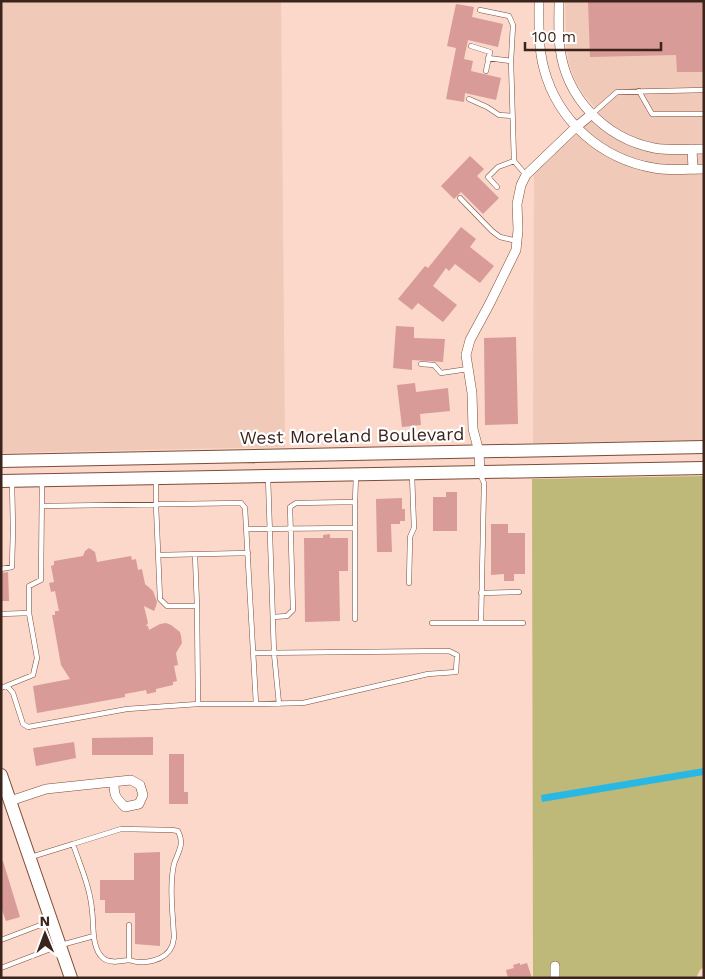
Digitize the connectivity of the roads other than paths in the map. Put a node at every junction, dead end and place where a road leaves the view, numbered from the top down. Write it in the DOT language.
graph roads {
  1 [pos="539,1"];
  2 [pos="559,1"];
  3 [pos="480,10"];
  4 [pos="472,46"];
  5 [pos="488,58"];
  6 [pos="511,61"];
  7 [pos="486,71"];
  8 [pos="704,90"];
  9 [pos="639,91"];
  10 [pos="469,99"];
  11 [pos="592,114"];
  12 [pos="704,114"];
  13 [pos="512,116"];
  14 [pos="576,127"];
  15 [pos="692,149"];
  16 [pos="704,149"];
  17 [pos="514,161"];
  18 [pos="693,169"];
  19 [pos="704,169"];
  20 [pos="526,176"];
  21 [pos="497,187"];
  22 [pos="460,198"];
  23 [pos="517,241"];
  24 [pos="422,364"];
  25 [pos="468,370"];
  26 [pos="704,447"];
  27 [pos="669,448"];
  28 [pos="480,452"];
  29 [pos="363,454"];
  30 [pos="267,455"];
  31 [pos="156,457"];
  32 [pos="42,460"];
  33 [pos="1,461"];
  34 [pos="704,468"];
  35 [pos="669,469"];
  36 [pos="480,472"];
  37 [pos="412,474"];
  38 [pos="360,475"];
  39 [pos="268,476"];
  40 [pos="156,478"];
  41 [pos="42,480"];
  42 [pos="7,481"];
  43 [pos="355,502"];
  44 [pos="156,504"];
  45 [pos="42,506"];
  46 [pos="270,528"];
  47 [pos="291,528"];
  48 [pos="355,528"];
  49 [pos="246,529"];
  50 [pos="248,553"];
  51 [pos="195,554"];
  52 [pos="158,556"];
  53 [pos="1,568"];
  54 [pos="409,583"];
  55 [pos="519,592"];
  56 [pos="481,593"];
  57 [pos="197,606"];
  58 [pos="29,613"];
  59 [pos="1,614"];
  60 [pos="273,618"];
  61 [pos="355,619"];
  62 [pos="432,623"];
  63 [pos="481,623"];
  64 [pos="523,623"];
  65 [pos="274,653"];
  66 [pos="253,654"];
  67 [pos="7,686"];
  68 [pos="1,688"];
  69 [pos="198,704"];
  70 [pos="256,704"];
  71 [pos="279,704"];
  72 [pos="1,775"];
  73 [pos="114,782"];
  74 [pos="10,801"];
  75 [pos="73,844"];
  76 [pos="30,858"];
  77 [pos="52,920"];
  78 [pos="129,925"];
  79 [pos="94,936"];
  80 [pos="1,940"];
  81 [pos="61,945"];
  82 [pos="129,960"];
  83 [pos="555,966"];
  84 [pos="1,968"];
  85 [pos="71,978"];
  86 [pos="555,978"];
  1 -- 14 [label="street"];
  2 -- 11 [label="street"];
  3 -- 6 [label="lane"];
  4 -- 5 [label="lane"];
  5 -- 6 [label="lane"];
  5 -- 7 [label="lane"];
  6 -- 13 [label="lane"];
  8 -- 9 [label="lane"];
  9 -- 11 [label="lane"];
  9 -- 12 [label="lane"];
  10 -- 13 [label="lane"];
  11 -- 14 [label="street"];
  11 -- 15 [label="street"];
  13 -- 17 [label="lane"];
  14 -- 18 [label="street"];
  14 -- 20 [label="street"];
  15 -- 16 [label="street"];
  15 -- 18 [label="street"];
  17 -- 20 [label="lane"];
  17 -- 21 [label="lane"];
  18 -- 19 [label="street"];
  20 -- 23 [label="street"];
  22 -- 23 [label="lane"];
  23 -- 25 [label="street"];
  24 -- 25 [label="lane"];
  25 -- 28 [label="street"];
  26 -- 27 [label="street, West Moreland Boulevard"];
  27 -- 28 [label="street, West Moreland Boulevard"];
  27 -- 35 [label="street"];
  28 -- 29 [label="street, West Moreland Boulevard"];
  28 -- 36 [label="street"];
  29 -- 30 [label="street, West Moreland Boulevard"];
  29 -- 38 [label="street"];
  30 -- 31 [label="street, West Moreland Boulevard"];
  30 -- 39 [label="street"];
  31 -- 32 [label="street, West Moreland Boulevard"];
  31 -- 40 [label="street"];
  32 -- 33 [label="street, West Moreland Boulevard"];
  32 -- 41 [label="street"];
  34 -- 35 [label="street"];
  35 -- 36 [label="street"];
  36 -- 37 [label="street"];
  36 -- 56 [label="lane"];
  37 -- 38 [label="street"];
  37 -- 54 [label="lane"];
  38 -- 39 [label="street"];
  38 -- 43 [label="lane"];
  39 -- 40 [label="street"];
  39 -- 46 [label="lane"];
  40 -- 41 [label="street"];
  40 -- 44 [label="lane"];
  41 -- 42 [label="street"];
  41 -- 45 [label="lane"];
  42 -- 53 [label="lane"];
  43 -- 47 [label="lane"];
  43 -- 48 [label="lane"];
  44 -- 45 [label="lane"];
  44 -- 49 [label="lane"];
  44 -- 52 [label="lane"];
  45 -- 58 [label="lane"];
  46 -- 47 [label="lane"];
  46 -- 49 [label="lane"];
  46 -- 60 [label="lane"];
  47 -- 48 [label="lane"];
  47 -- 60 [label="lane"];
  48 -- 61 [label="lane"];
  49 -- 50 [label="lane"];
  50 -- 51 [label="lane"];
  50 -- 66 [label="lane"];
  51 -- 52 [label="lane"];
  51 -- 57 [label="lane"];
  52 -- 57 [label="lane"];
  55 -- 56 [label="lane"];
  56 -- 63 [label="lane"];
  57 -- 69 [label="lane"];
  58 -- 59 [label="lane"];
  58 -- 67 [label="lane"];
  60 -- 65 [label="lane"];
  62 -- 63 [label="lane"];
  63 -- 64 [label="lane"];
  65 -- 66 [label="lane"];
  65 -- 71 [label="lane"];
  65 -- 71 [label="lane"];
  66 -- 70 [label="lane"];
  67 -- 68 [label="lane"];
  67 -- 69 [label="lane"];
  69 -- 70 [label="lane"];
  70 -- 71 [label="lane"];
  72 -- 74 [label="street"];
  73 -- 74 [label="street"];
  74 -- 76 [label="street"];
  75 -- 76 [label="lane"];
  75 -- 79 [label="lane"];
  75 -- 82 [label="lane"];
  76 -- 77 [label="street"];
  77 -- 80 [label="lane"];
  77 -- 81 [label="street"];
  78 -- 82 [label="lane"];
  79 -- 81 [label="lane"];
  79 -- 82 [label="lane"];
  81 -- 84 [label="lane"];
  81 -- 85 [label="street"];
  83 -- 86 [label="street"];
}
